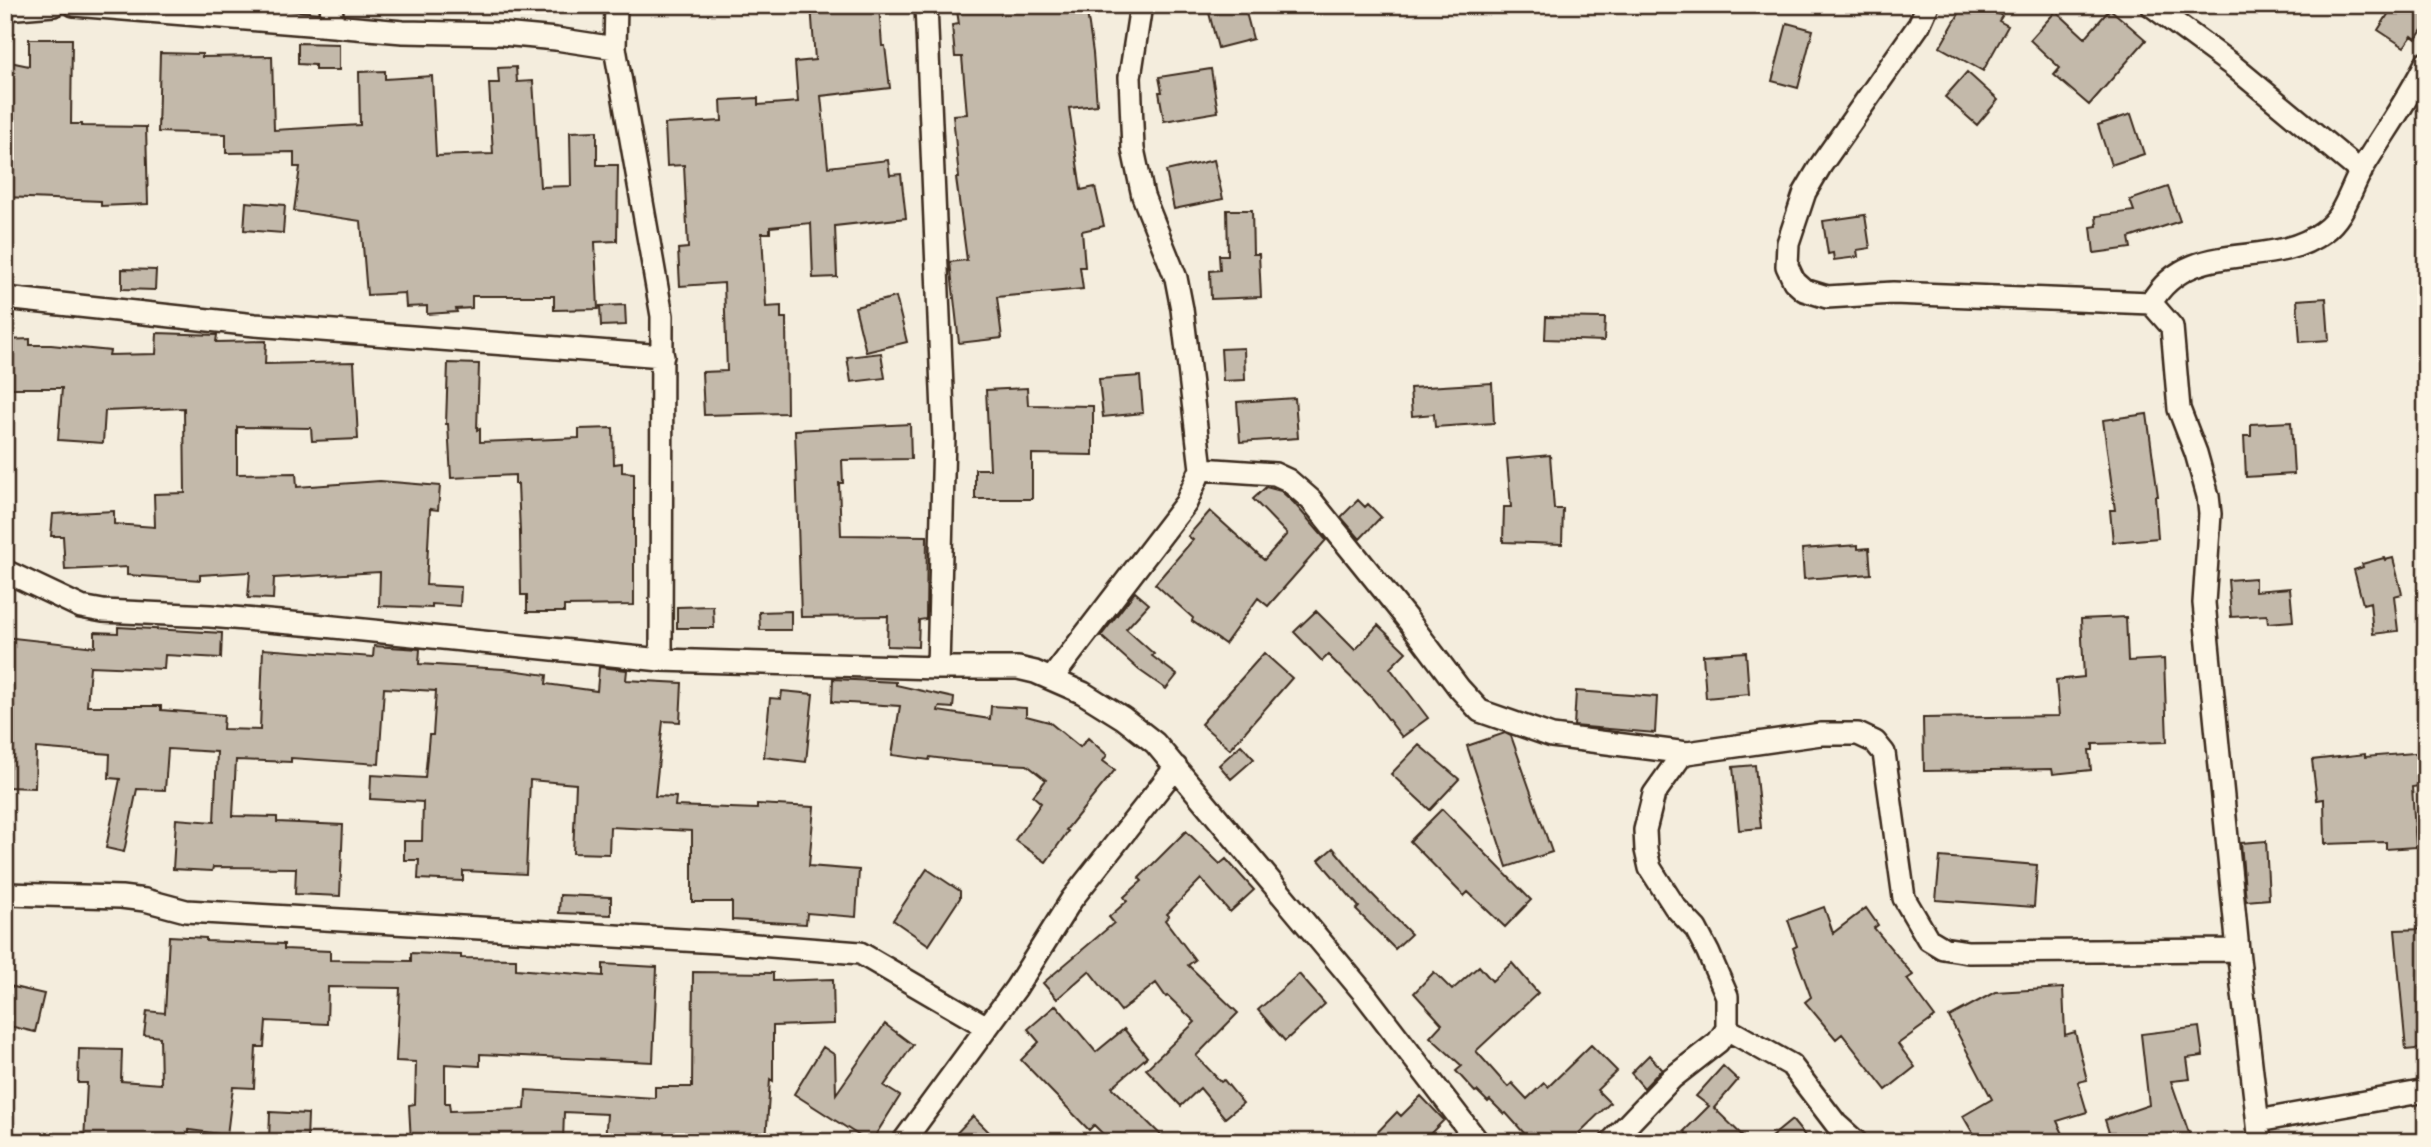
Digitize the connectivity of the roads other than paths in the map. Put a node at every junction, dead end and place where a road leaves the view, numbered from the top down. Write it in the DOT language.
graph roads {
  1 [pos="54,5"];
  2 [pos="74,5"];
  3 [pos="616,5"];
  4 [pos="926,5"];
  5 [pos="1141,5"];
  6 [pos="1928,5"];
  7 [pos="2151,5"];
  8 [pos="5,9"];
  9 [pos="332,16"];
  10 [pos="615,48"];
  11 [pos="2426,63"];
  12 [pos="2361,172"];
  13 [pos="5,298"];
  14 [pos="2151,303"];
  15 [pos="663,356"];
  16 [pos="1201,469"];
  17 [pos="5,570"];
  18 [pos="662,660"];
  19 [pos="938,668"];
  20 [pos="1052,678"];
  21 [pos="1687,752"];
  22 [pos="1176,767"];
  23 [pos="5,894"];
  24 [pos="2238,950"];
  25 [pos="987,1027"];
  26 [pos="1727,1030"];
  27 [pos="2426,1091"];
  28 [pos="2259,1131"];
  29 [pos="903,1142"];
  30 [pos="1478,1142"];
  31 [pos="1611,1142"];
  32 [pos="1856,1142"];
  1 -- 8 [label="street"];
  2 -- 9 [label="street"];
  3 -- 10 [label="street"];
  4 -- 19 [label="street"];
  5 -- 16 [label="street"];
  6 -- 14 [label="street"];
  7 -- 12 [label="street"];
  9 -- 10 [label="street"];
  10 -- 15 [label="street"];
  11 -- 12 [label="street"];
  12 -- 14 [label="street"];
  13 -- 15 [label="street"];
  14 -- 24 [label="street"];
  15 -- 18 [label="street"];
  16 -- 20 [label="street"];
  16 -- 21 [label="street"];
  17 -- 18 [label="street"];
  18 -- 19 [label="street"];
  19 -- 20 [label="street"];
  20 -- 22 [label="street"];
  21 -- 24 [label="street"];
  21 -- 26 [label="street"];
  22 -- 25 [label="street"];
  22 -- 30 [label="street"];
  23 -- 25 [label="street"];
  24 -- 28 [label="street"];
  25 -- 29 [label="street"];
  26 -- 31 [label="street"];
  26 -- 32 [label="street"];
  27 -- 28 [label="street"];
}
